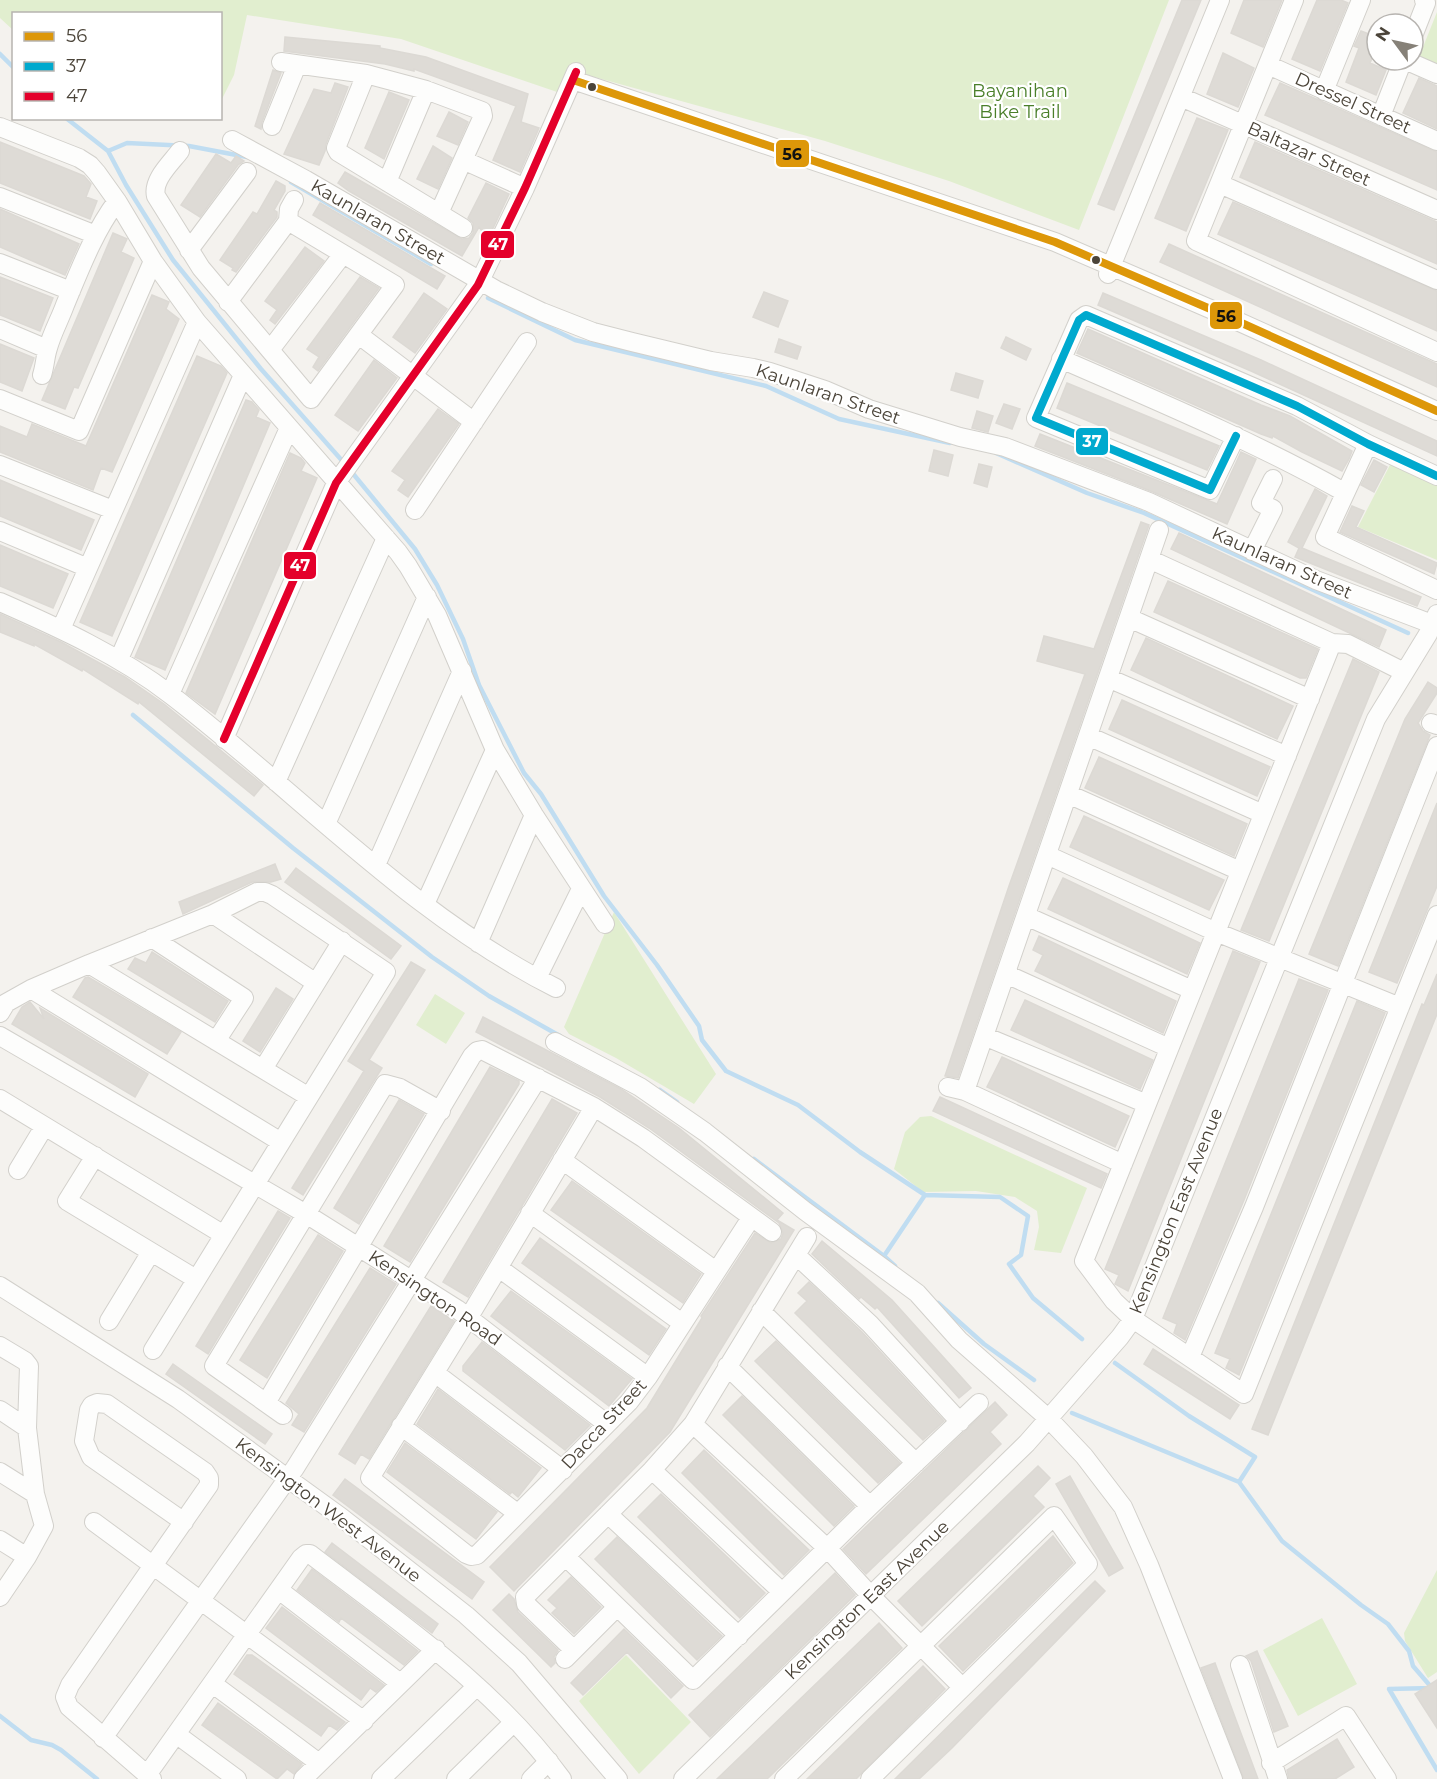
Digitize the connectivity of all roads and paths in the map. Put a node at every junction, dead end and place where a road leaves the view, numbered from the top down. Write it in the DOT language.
graph roads {
  1 [pos="1220,0"];
  2 [pos="1294,0"];
  3 [pos="1361,0"];
  4 [pos="1268,65"];
  5 [pos="1399,72"];
  6 [pos="366,74"];
  7 [pos="426,90"];
  8 [pos="1324,91"];
  9 [pos="1181,97"];
  10 [pos="1381,116"];
  11 [pos="1244,125"];
  12 [pos="272,126"];
  13 [pos="0,128"];
  14 [pos="232,140"];
  15 [pos="1437,141"];
  16 [pos="180,151"];
  17 [pos="463,160"];
  18 [pos="248,172"];
  19 [pos="387,182"];
  20 [pos="1220,184"];
  21 [pos="525,188"];
  22 [pos="0,197"];
  23 [pos="294,200"];
  24 [pos="117,201"];
  25 [pos="1437,210"];
  26 [pos="439,213"];
  27 [pos="288,221"];
  28 [pos="463,228"];
  29 [pos="96,235"];
  30 [pos="189,250"];
  31 [pos="343,254"];
  32 [pos="153,261"];
  33 [pos="0,263"];
  34 [pos="1110,270"];
  35 [pos="1437,280"];
  36 [pos="481,281"];
  37 [pos="71,291"];
  38 [pos="228,302"];
  39 [pos="197,322"];
  40 [pos="0,329"];
  41 [pos="359,335"];
  42 [pos="527,342"];
  43 [pos="47,349"];
  44 [pos="270,350"];
  45 [pos="1437,352"];
  46 [pos="1061,359"];
  47 [pos="42,375"];
  48 [pos="243,375"];
  49 [pos="413,375"];
  50 [pos="0,399"];
  51 [pos="1437,411"];
  52 [pos="474,422"];
  53 [pos="289,428"];
  54 [pos="1236,436"];
  55 [pos="1368,444"];
  56 [pos="0,465"];
  57 [pos="1437,476"];
  58 [pos="339,478"];
  59 [pos="1273,479"];
  60 [pos="1344,492"];
  61 [pos="113,510"];
  62 [pos="415,510"];
  63 [pos="1159,530"];
  64 [pos="0,531"];
  65 [pos="386,538"];
  66 [pos="1252,551"];
  67 [pos="1149,559"];
  68 [pos="88,568"];
  69 [pos="1437,590"];
  70 [pos="427,597"];
  71 [pos="0,602"];
  72 [pos="1129,618"];
  73 [pos="61,629"];
  74 [pos="1431,629"];
  75 [pos="1332,644"];
  76 [pos="119,659"];
  77 [pos="462,671"];
  78 [pos="1404,672"];
  79 [pos="1108,678"];
  80 [pos="171,694"];
  81 [pos="1310,699"];
  82 [pos="1088,736"];
  83 [pos="224,739"];
  84 [pos="1437,746"];
  85 [pos="495,750"];
  86 [pos="1287,756"];
  87 [pos="276,782"];
  88 [pos="1068,794"];
  89 [pos="1263,814"];
  90 [pos="534,815"];
  91 [pos="326,824"];
  92 [pos="1047,855"];
  93 [pos="376,865"];
  94 [pos="1240,871"];
  95 [pos="582,889"];
  96 [pos="425,904"];
  97 [pos="213,914"];
  98 [pos="1437,915"];
  99 [pos="1026,916"];
  100 [pos="605,924"];
  101 [pos="1216,932"];
  102 [pos="152,938"];
  103 [pos="342,941"];
  104 [pos="478,943"];
  105 [pos="1279,957"];
  106 [pos="89,964"];
  107 [pos="1006,974"];
  108 [pos="537,978"];
  109 [pos="316,983"];
  110 [pos="1343,983"];
  111 [pos="556,988"];
  112 [pos="31,989"];
  113 [pos="1192,990"];
  114 [pos="1400,1007"];
  115 [pos="0,1012"];
  116 [pos="0,1036"];
  117 [pos="984,1036"];
  118 [pos="216,1041"];
  119 [pos="555,1042"];
  120 [pos="1169,1048"];
  121 [pos="263,1069"];
  122 [pos="538,1078"];
  123 [pos="309,1097"];
  124 [pos="0,1099"];
  125 [pos="1147,1104"];
  126 [pos="594,1107"];
  127 [pos="441,1111"];
  128 [pos="44,1127"];
  129 [pos="281,1142"];
  130 [pos="95,1156"];
  131 [pos="562,1160"];
  132 [pos="1123,1164"];
  133 [pos="18,1170"];
  134 [pos="255,1185"];
  135 [pos="530,1213"];
  136 [pos="306,1214"];
  137 [pos="751,1218"];
  138 [pos="772,1232"];
  139 [pos="224,1235"];
  140 [pos="807,1237"];
  141 [pos="359,1246"];
  142 [pos="151,1252"];
  143 [pos="796,1255"];
  144 [pos="499,1268"];
  145 [pos="716,1270"];
  146 [pos="196,1280"];
  147 [pos="410,1280"];
  148 [pos="0,1287"];
  149 [pos="761,1311"];
  150 [pos="469,1317"];
  151 [pos="1133,1319"];
  152 [pos="109,1321"];
  153 [pos="682,1323"];
  154 [pos="0,1346"];
  155 [pos="153,1350"];
  156 [pos="1190,1357"];
  157 [pos="727,1366"];
  158 [pos="435,1372"];
  159 [pos="648,1377"];
  160 [pos="266,1403"];
  161 [pos="979,1403"];
  162 [pos="0,1410"];
  163 [pos="284,1415"];
  164 [pos="1049,1419"];
  165 [pos="960,1422"];
  166 [pos="607,1424"];
  167 [pos="693,1424"];
  168 [pos="401,1426"];
  169 [pos="27,1428"];
  170 [pos="916,1463"];
  171 [pos="563,1470"];
  172 [pos="652,1470"];
  173 [pos="0,1472"];
  174 [pos="288,1478"];
  175 [pos="35,1494"];
  176 [pos="870,1506"];
  177 [pos="517,1513"];
  178 [pos="609,1514"];
  179 [pos="94,1522"];
  180 [pos="184,1522"];
  181 [pos="0,1540"];
  182 [pos="828,1549"];
  183 [pos="27,1557"];
  184 [pos="566,1557"];
  185 [pos="153,1566"];
  186 [pos="279,1590"];
  187 [pos="782,1592"];
  188 [pos="872,1596"];
  189 [pos="0,1597"];
  190 [pos="201,1600"];
  191 [pos="617,1607"];
  192 [pos="248,1634"];
  193 [pos="739,1636"];
  194 [pos="921,1646"];
  195 [pos="436,1649"];
  196 [pos="1240,1665"];
  197 [pos="400,1683"];
  198 [pos="213,1684"];
  199 [pos="477,1686"];
  200 [pos="962,1687"];
  201 [pos="364,1721"];
  202 [pos="513,1723"];
  203 [pos="177,1734"];
  204 [pos="103,1738"];
  205 [pos="549,1761"];
  206 [pos="320,1764"];
  207 [pos="1275,1771"];
  208 [pos="150,1777"];
  209 [pos="1382,1777"];
  210 [pos="237,1779"];
  211 [pos="303,1779"];
  212 [pos="381,1779"];
  213 [pos="456,1779"];
  214 [pos="531,1779"];
  215 [pos="562,1779"];
  216 [pos="618,1779"];
  217 [pos="683,1779"];
  218 [pos="784,1779"];
  219 [pos="870,1779"];
  220 [pos="1233,1779"];
  1 -- 9 [label="street"];
  2 -- 4 [label="street"];
  3 -- 8 [label="street"];
  4 -- 8 [label="street, Dressel Street"];
  4 -- 11 [label="street"];
  5 -- 10 [label="street"];
  6 -- 7 [label="street"];
  6 -- 12 [label="street"];
  6 -- 19 [label="street"];
  7 -- 17 [label="street"];
  7 -- 19 [label="street"];
  8 -- 10 [label="street, Dressel Street"];
  9 -- 11 [label="street, Baltazar Street"];
  9 -- 34 [label="street"];
  10 -- 15 [label="street, Dressel Street"];
  11 -- 20 [label="street"];
  11 -- 25 [label="street, Baltazar Street"];
  13 -- 24 [label="street"];
  14 -- 36 [label="street, Kaunlaran Street"];
  16 -- 30 [label="street"];
  17 -- 21 [label="street"];
  17 -- 26 [label="street"];
  18 -- 30 [label="street"];
  19 -- 26 [label="street"];
  20 -- 35 [label="street"];
  20 -- 45 [label="street"];
  21 -- 34 [label="street"];
  21 -- 36 [label="street"];
  22 -- 29 [label="street"];
  23 -- 27 [label="street"];
  24 -- 29 [label="street"];
  24 -- 32 [label="street"];
  26 -- 28 [label="street"];
  27 -- 31 [label="street"];
  27 -- 38 [label="street"];
  29 -- 37 [label="street"];
  30 -- 38 [label="street"];
  31 -- 41 [label="street"];
  31 -- 44 [label="street"];
  32 -- 39 [label="street"];
  32 -- 50 [label="street"];
  33 -- 37 [label="street"];
  34 -- 51 [label="street"];
  36 -- 49 [label="street"];
  36 -- 66 [label="street, Kaunlaran Street"];
  37 -- 43 [label="street"];
  38 -- 44 [label="street"];
  39 -- 48 [label="street"];
  39 -- 61 [label="street"];
  40 -- 43 [label="street"];
  41 -- 44 [label="street"];
  41 -- 49 [label="street"];
  42 -- 52 [label="street"];
  43 -- 47 [label="street"];
  46 -- 54 [label="street"];
  46 -- 54 [label="street"];
  46 -- 55 [label="street"];
  48 -- 53 [label="street"];
  48 -- 76 [label="street"];
  49 -- 52 [label="street"];
  49 -- 58 [label="street"];
  52 -- 62 [label="street"];
  53 -- 58 [label="street"];
  53 -- 80 [label="street"];
  54 -- 60 [label="street"];
  55 -- 57 [label="street"];
  55 -- 60 [label="street"];
  56 -- 61 [label="street"];
  58 -- 65 [label="street"];
  58 -- 83 [label="street"];
  59 -- 66 [label="street"];
  60 -- 69 [label="street"];
  61 -- 68 [label="street"];
  63 -- 67 [label="street"];
  64 -- 68 [label="street"];
  65 -- 70 [label="street"];
  65 -- 87 [label="street"];
  66 -- 74 [label="street, Kaunlaran Street"];
  67 -- 72 [label="street"];
  67 -- 75 [label="street"];
  68 -- 73 [label="street"];
  70 -- 77 [label="street"];
  70 -- 91 [label="street"];
  71 -- 73 [label="street"];
  72 -- 79 [label="street"];
  72 -- 81 [label="street"];
  73 -- 76 [label="street"];
  74 -- 78 [label="street, Kensington East Avenue"];
  75 -- 78 [label="street"];
  75 -- 81 [label="street"];
  76 -- 80 [label="street"];
  77 -- 85 [label="street"];
  77 -- 93 [label="street"];
  78 -- 105 [label="street, Kensington East Avenue"];
  79 -- 82 [label="street"];
  79 -- 86 [label="street"];
  80 -- 83 [label="street"];
  81 -- 86 [label="street"];
  82 -- 88 [label="street"];
  82 -- 89 [label="street"];
  83 -- 87 [label="street"];
  84 -- 110 [label="street"];
  85 -- 90 [label="street"];
  85 -- 96 [label="street"];
  86 -- 89 [label="street"];
  87 -- 91 [label="street"];
  88 -- 92 [label="street"];
  88 -- 94 [label="street"];
  89 -- 94 [label="street"];
  90 -- 95 [label="street"];
  90 -- 104 [label="street"];
  91 -- 93 [label="street"];
  92 -- 99 [label="street"];
  92 -- 101 [label="street"];
  93 -- 96 [label="street"];
  94 -- 101 [label="street"];
  95 -- 100 [label="street"];
  95 -- 108 [label="street"];
  96 -- 104 [label="street"];
  97 -- 102 [label="street"];
  97 -- 103 [label="street"];
  97 -- 109 [label="street"];
  98 -- 114 [label="street"];
  99 -- 107 [label="street"];
  99 -- 113 [label="street"];
  101 -- 105 [label="street"];
  101 -- 113 [label="street"];
  102 -- 106 [label="street"];
  102 -- 118 [label="street"];
  103 -- 109 [label="street"];
  103 -- 123 [label="street"];
  104 -- 108 [label="street"];
  105 -- 110 [label="street"];
  105 -- 151 [label="street, Kensington East Avenue"];
  106 -- 112 [label="street"];
  106 -- 118 [label="street"];
  107 -- 117 [label="street"];
  107 -- 120 [label="street"];
  108 -- 111 [label="street"];
  109 -- 121 [label="street"];
  110 -- 114 [label="street"];
  110 -- 156 [label="street"];
  112 -- 115 [label="street"];
  112 -- 129 [label="street"];
  113 -- 120 [label="street"];
  114 -- 156 [label="street"];
  116 -- 134 [label="street, Kensington Road"];
  117 -- 125 [label="street"];
  117 -- 132 [label="street"];
  118 -- 121 [label="street"];
  119 -- 164 [label="street"];
  120 -- 125 [label="street"];
  121 -- 123 [label="street"];
  122 -- 126 [label="street"];
  122 -- 127 [label="street"];
  122 -- 147 [label="street"];
  123 -- 129 [label="street"];
  124 -- 128 [label="street"];
  125 -- 132 [label="street"];
  126 -- 131 [label="street"];
  126 -- 137 [label="street"];
  127 -- 136 [label="street"];
  127 -- 141 [label="street"];
  128 -- 130 [label="street"];
  128 -- 133 [label="street"];
  129 -- 134 [label="street"];
  130 -- 139 [label="street"];
  130 -- 142 [label="street"];
  131 -- 135 [label="street"];
  131 -- 145 [label="street"];
  132 -- 151 [label="street"];
  134 -- 136 [label="street, Kensington Road"];
  134 -- 139 [label="street"];
  135 -- 144 [label="street"];
  135 -- 153 [label="street"];
  136 -- 141 [label="street, Kensington Road"];
  136 -- 160 [label="street"];
  137 -- 138 [label="street"];
  137 -- 145 [label="street, Dacca Street"];
  139 -- 146 [label="street"];
  140 -- 143 [label="street"];
  141 -- 147 [label="street, Kensington Road"];
  141 -- 160 [label="street"];
  142 -- 146 [label="street"];
  142 -- 152 [label="street"];
  143 -- 149 [label="street"];
  143 -- 165 [label="street"];
  144 -- 150 [label="street"];
  144 -- 159 [label="street"];
  145 -- 153 [label="street, Dacca Street"];
  146 -- 155 [label="street"];
  147 -- 150 [label="street, Kensington Road"];
  147 -- 174 [label="street"];
  148 -- 174 [label="street, Kensington West Avenue"];
  149 -- 157 [label="street"];
  149 -- 170 [label="street"];
  150 -- 158 [label="street"];
  150 -- 166 [label="street, Kensington Road"];
  151 -- 156 [label="street"];
  151 -- 164 [label="street, Kensington East Avenue"];
  153 -- 159 [label="street, Dacca Street"];
  154 -- 169 [label="street"];
  157 -- 167 [label="street"];
  157 -- 176 [label="street"];
  158 -- 168 [label="street"];
  158 -- 171 [label="street"];
  159 -- 166 [label="street, Dacca Street"];
  160 -- 163 [label="street"];
  161 -- 165 [label="street"];
  162 -- 169 [label="street"];
  164 -- 188 [label="street, Kensington East Avenue"];
  164 -- 220 [label="street"];
  165 -- 170 [label="street"];
  166 -- 171 [label="street, Dacca Street"];
  167 -- 172 [label="street"];
  167 -- 182 [label="street"];
  168 -- 177 [label="street"];
  168 -- 177 [label="street, Dacca Street"];
  169 -- 175 [label="street"];
  170 -- 176 [label="street"];
  171 -- 177 [label="street, Dacca Street"];
  172 -- 178 [label="street"];
  172 -- 187 [label="street"];
  173 -- 175 [label="street"];
  174 -- 190 [label="street"];
  174 -- 216 [label="street, Kensington West Avenue"];
  175 -- 183 [label="street"];
  176 -- 182 [label="street"];
  178 -- 184 [label="street"];
  178 -- 193 [label="street"];
  179 -- 185 [label="street"];
  180 -- 180 [label="street"];
  180 -- 185 [label="street"];
  181 -- 183 [label="street"];
  182 -- 187 [label="street"];
  182 -- 188 [label="street"];
  183 -- 189 [label="street"];
  184 -- 191 [label="street"];
  184 -- 191 [label="street"];
  185 -- 190 [label="street"];
  185 -- 204 [label="street"];
  186 -- 192 [label="street"];
  186 -- 195 [label="street"];
  186 -- 197 [label="street"];
  187 -- 193 [label="street"];
  188 -- 194 [label="street"];
  188 -- 217 [label="street, Kensington East Avenue"];
  190 -- 192 [label="street"];
  190 -- 204 [label="street"];
  191 -- 193 [label="street"];
  192 -- 198 [label="street"];
  192 -- 201 [label="street"];
  194 -- 200 [label="street"];
  194 -- 200 [label="street"];
  194 -- 218 [label="street"];
  195 -- 197 [label="street"];
  195 -- 199 [label="street"];
  196 -- 207 [label="street"];
  197 -- 201 [label="street"];
  198 -- 203 [label="street"];
  198 -- 206 [label="street"];
  199 -- 202 [label="street"];
  199 -- 212 [label="street"];
  200 -- 219 [label="street"];
  201 -- 206 [label="street"];
  202 -- 205 [label="street"];
  202 -- 213 [label="street"];
  203 -- 208 [label="street"];
  203 -- 210 [label="street"];
  204 -- 208 [label="street"];
  205 -- 214 [label="street"];
  205 -- 215 [label="street"];
  206 -- 211 [label="street"];
  207 -- 209 [label="street"];
}
